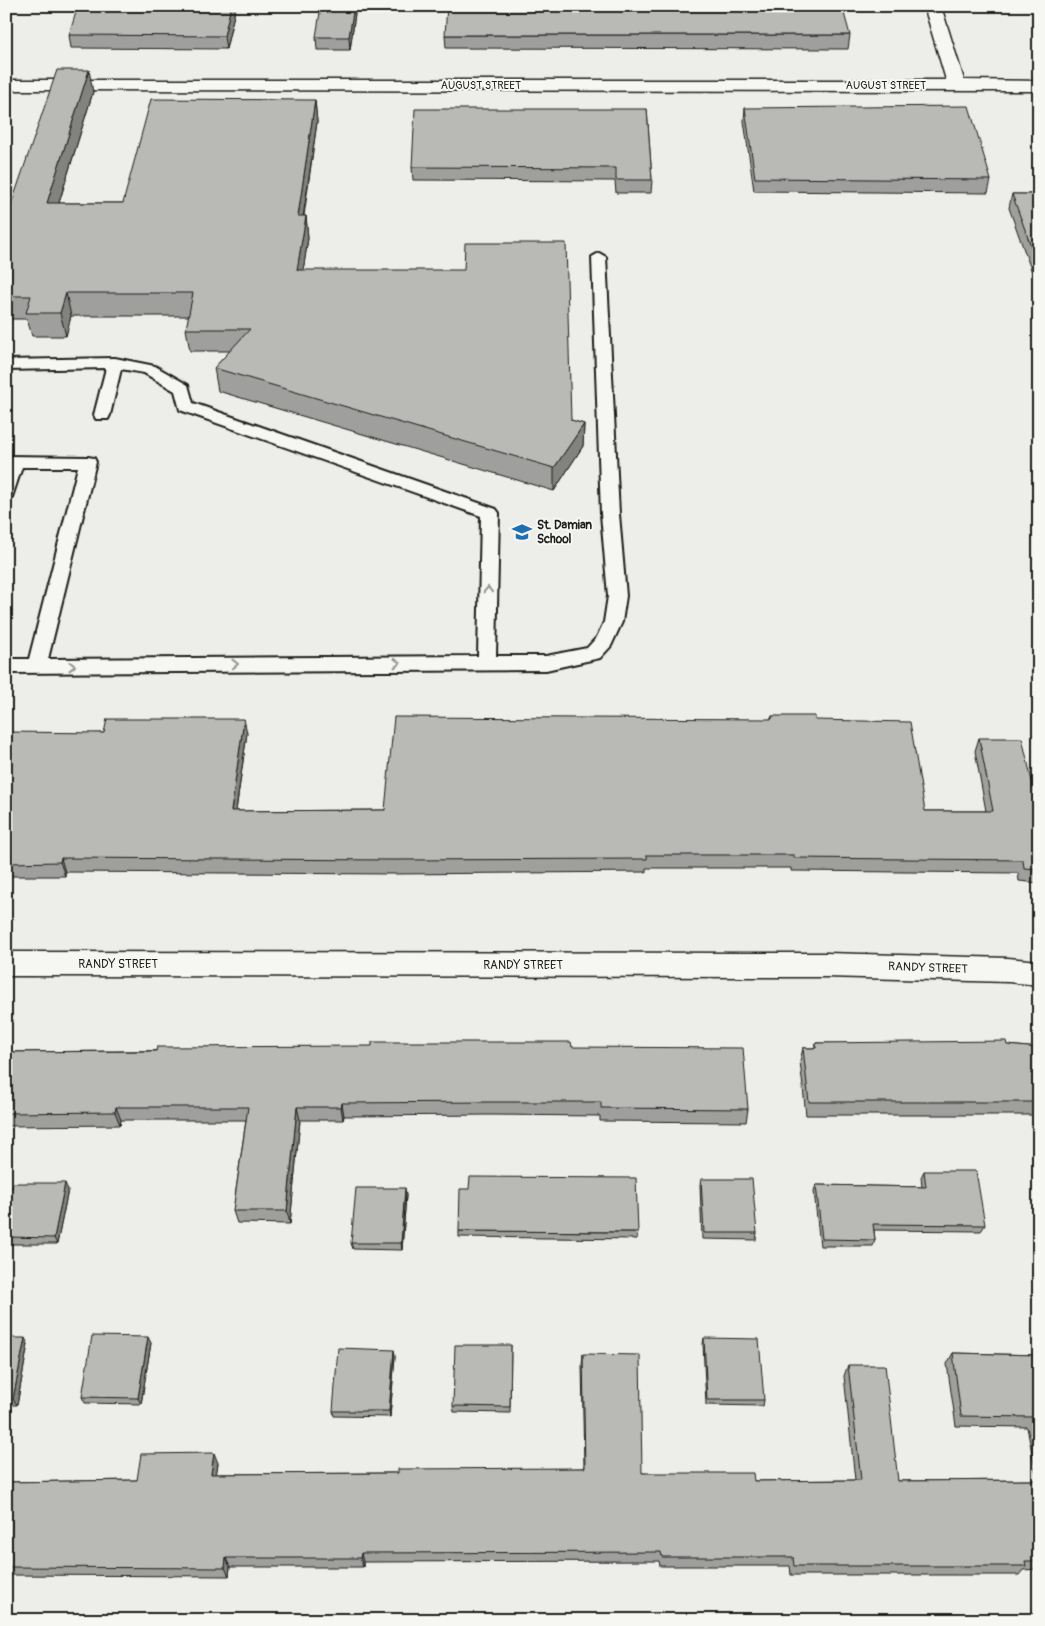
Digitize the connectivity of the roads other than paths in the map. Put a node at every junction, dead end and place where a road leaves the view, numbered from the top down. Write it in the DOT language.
graph roads {
  1 [pos="932,6"];
  2 [pos="956,84"];
  3 [pos="6,85"];
  4 [pos="1039,86"];
  5 [pos="599,258"];
  6 [pos="115,364"];
  7 [pos="6,365"];
  8 [pos="102,415"];
  9 [pos="11,461"];
  10 [pos="6,493"];
  11 [pos="487,663"];
  12 [pos="6,666"];
  13 [pos="38,666"];
  14 [pos="6,964"];
  15 [pos="1039,973"];
  1 -- 2 [label="street"];
  2 -- 3 [label="street, AUGUST STREET"];
  2 -- 4 [label="street, AUGUST STREET"];
  5 -- 11 [label="lane"];
  6 -- 7 [label="lane"];
  6 -- 8 [label="lane"];
  11 -- 6 [label="lane, one-way"];
  9 -- 10 [label="lane"];
  9 -- 13 [label="lane"];
  13 -- 11 [label="lane, one-way"];
  12 -- 13 [label="lane"];
  14 -- 15 [label="street, RANDY STREET"];
}
